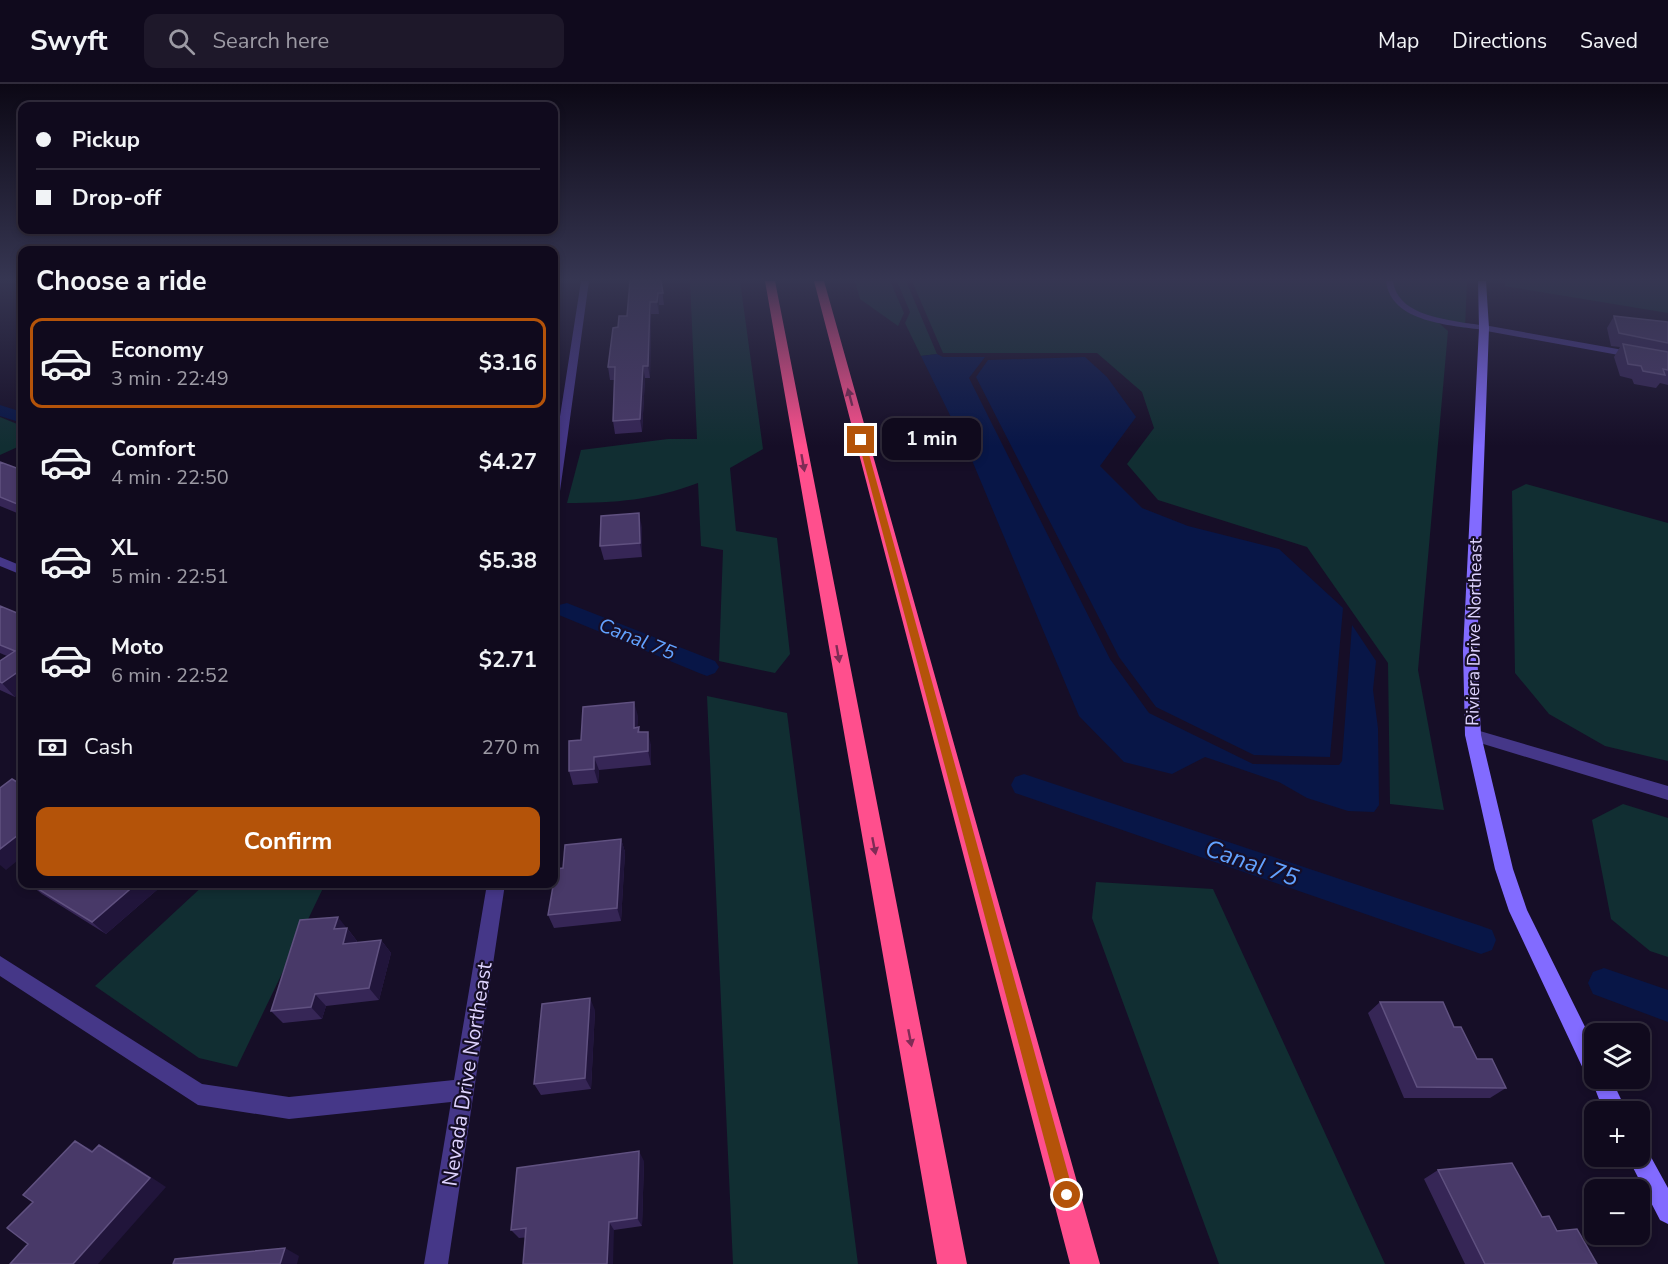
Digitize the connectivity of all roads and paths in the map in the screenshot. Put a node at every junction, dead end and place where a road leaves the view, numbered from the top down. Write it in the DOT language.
graph roads {
  1 [pos="577,336"];
  2 [pos="780,336"];
  3 [pos="834,336"];
  4 [pos="1484,336"];
  5 [pos="1529,336"];
  6 [pos="1668,361"];
  7 [pos="568,393"];
  8 [pos="558,394"];
  9 [pos="558,463"];
  10 [pos="0,561"];
  11 [pos="18,569"];
  12 [pos="1473,735"];
  13 [pos="1668,793"];
  14 [pos="495,888"];
  15 [pos="0,965"];
  16 [pos="1584,1046"];
  17 [pos="465,1090"];
  18 [pos="1644,1167"];
  19 [pos="1668,1212"];
  20 [pos="436,1264"];
  21 [pos="952,1264"];
  22 [pos="1085,1264"];
  1 -- 7 [label="street"];
  2 -- 21 [label="highway, one-way"];
  22 -- 3 [label="highway, one-way"];
  4 -- 12 [label="street, Riviera Drive Northeast"];
  5 -- 6 [label="street"];
  7 -- 8 [label="street"];
  7 -- 9 [label="street"];
  10 -- 11 [label="street"];
  12 -- 13 [label="street"];
  12 -- 16 [label="street, Riviera Drive Northeast"];
  14 -- 17 [label="street, Nevada Drive Northeast"];
  15 -- 17 [label="street"];
  17 -- 20 [label="street, Nevada Drive Northeast"];
  18 -- 19 [label="street"];
}
